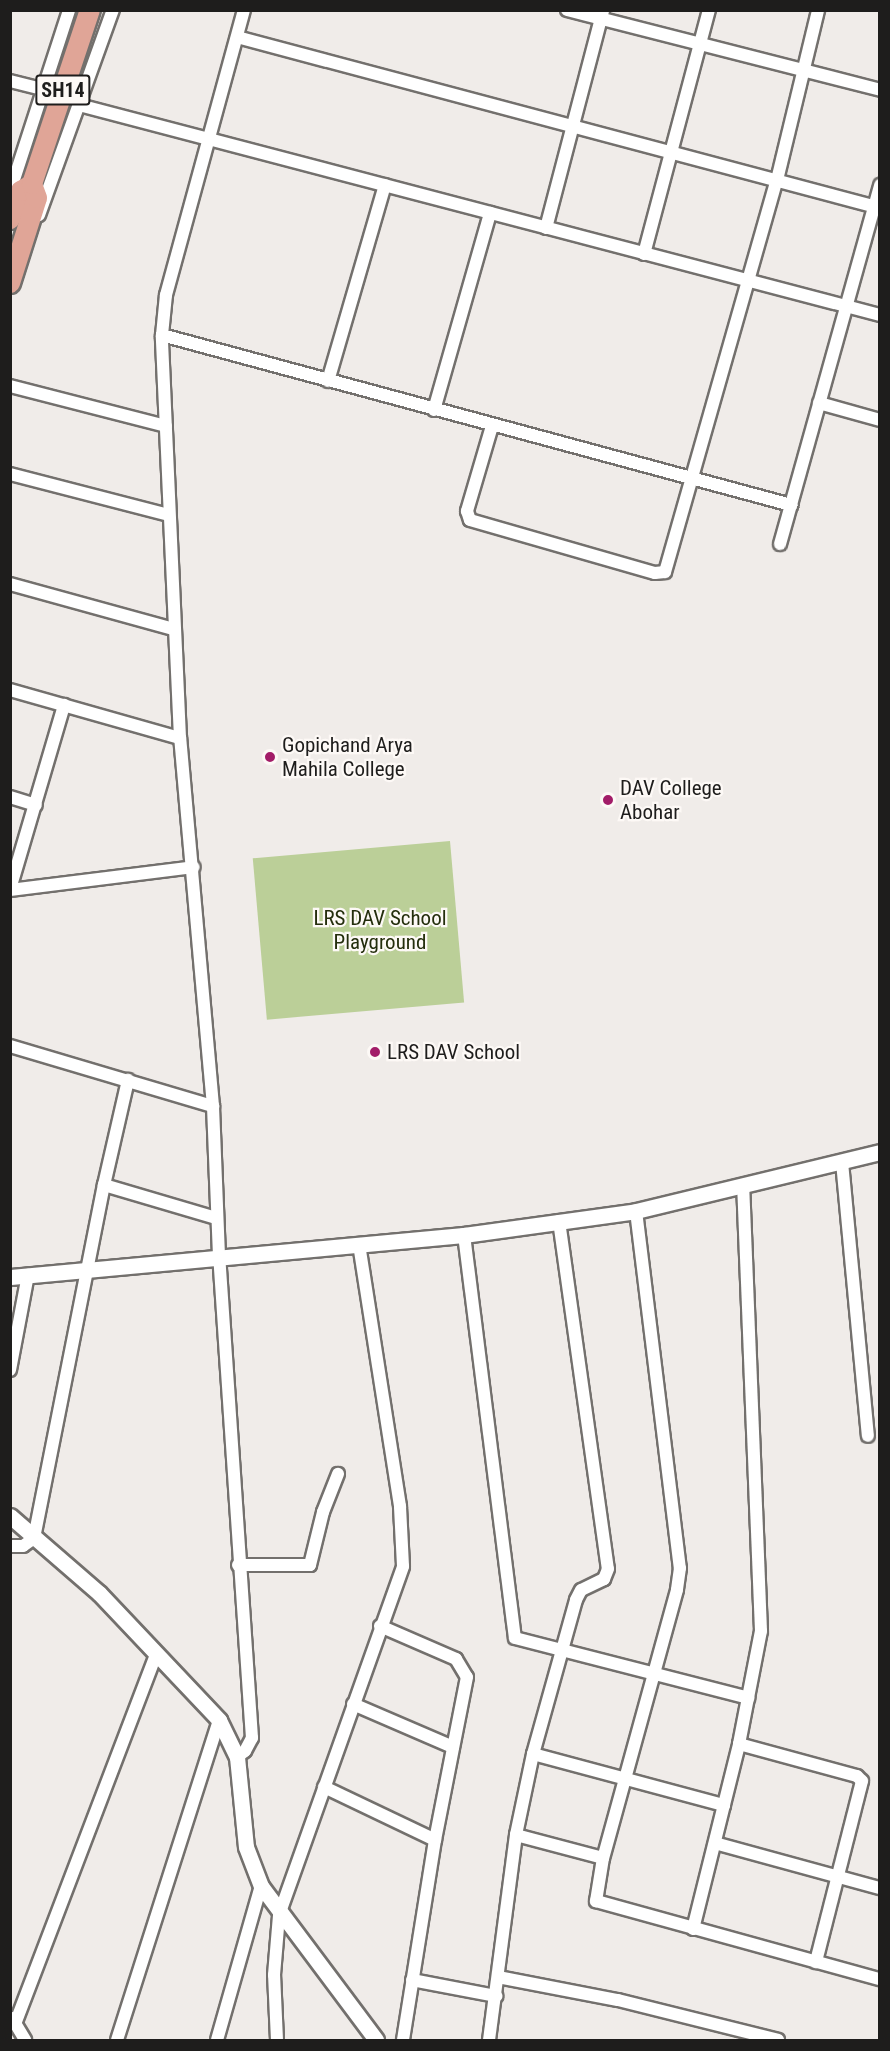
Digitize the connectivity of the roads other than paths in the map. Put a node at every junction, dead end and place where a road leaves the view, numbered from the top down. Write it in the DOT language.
graph roads {
  1 [pos="69,10"];
  2 [pos="90,10"];
  3 [pos="112,10"];
  4 [pos="244,10"];
  5 [pos="567,10"];
  6 [pos="709,10"];
  7 [pos="818,10"];
  8 [pos="602,15"];
  9 [pos="237,38"];
  10 [pos="700,43"];
  11 [pos="803,70"];
  12 [pos="10,81"];
  13 [pos="42,89"];
  14 [pos="879,90"];
  15 [pos="79,105"];
  16 [pos="573,127"];
  17 [pos="208,139"];
  18 [pos="672,153"];
  19 [pos="34,177"];
  20 [pos="777,180"];
  21 [pos="385,185"];
  22 [pos="879,185"];
  23 [pos="10,192"];
  24 [pos="877,207"];
  25 [pos="490,213"];
  26 [pos="10,219"];
  27 [pos="29,227"];
  28 [pos="546,228"];
  29 [pos="644,254"];
  30 [pos="750,280"];
  31 [pos="10,283"];
  32 [pos="846,305"];
  33 [pos="879,315"];
  34 [pos="162,335"];
  35 [pos="328,381"];
  36 [pos="10,386"];
  37 [pos="819,403"];
  38 [pos="434,410"];
  39 [pos="879,420"];
  40 [pos="166,426"];
  41 [pos="492,426"];
  42 [pos="10,474"];
  43 [pos="694,480"];
  44 [pos="791,505"];
  45 [pos="169,515"];
  46 [pos="780,544"];
  47 [pos="10,584"];
  48 [pos="174,629"];
  49 [pos="10,690"];
  50 [pos="64,705"];
  51 [pos="180,738"];
  52 [pos="10,797"];
  53 [pos="36,805"];
  54 [pos="194,867"];
  55 [pos="10,890"];
  56 [pos="10,1046"];
  57 [pos="128,1080"];
  58 [pos="213,1106"];
  59 [pos="879,1152"];
  60 [pos="842,1162"];
  61 [pos="104,1185"];
  62 [pos="743,1187"];
  63 [pos="636,1211"];
  64 [pos="216,1218"];
  65 [pos="559,1221"];
  66 [pos="464,1235"];
  67 [pos="359,1244"];
  68 [pos="219,1256"];
  69 [pos="86,1270"];
  70 [pos="28,1275"];
  71 [pos="10,1276"];
  72 [pos="10,1370"];
  73 [pos="868,1436"];
  74 [pos="338,1474"];
  75 [pos="10,1516"];
  76 [pos="34,1538"];
  77 [pos="10,1546"];
  78 [pos="238,1565"];
  79 [pos="380,1626"];
  80 [pos="561,1651"];
  81 [pos="157,1653"];
  82 [pos="652,1672"];
  83 [pos="748,1698"];
  84 [pos="353,1704"];
  85 [pos="219,1720"];
  86 [pos="739,1744"];
  87 [pos="453,1747"];
  88 [pos="533,1754"];
  89 [pos="237,1757"];
  90 [pos="624,1779"];
  91 [pos="324,1787"];
  92 [pos="723,1805"];
  93 [pos="516,1835"];
  94 [pos="435,1840"];
  95 [pos="715,1843"];
  96 [pos="603,1858"];
  97 [pos="840,1877"];
  98 [pos="261,1886"];
  99 [pos="879,1888"];
  100 [pos="279,1915"];
  101 [pos="693,1929"];
  102 [pos="816,1962"];
  103 [pos="498,1977"];
  104 [pos="879,1979"];
  105 [pos="412,1980"];
  106 [pos="496,1996"];
  107 [pos="13,2019"];
  108 [pos="25,2040"];
  109 [pos="117,2040"];
  110 [pos="217,2040"];
  111 [pos="277,2040"];
  112 [pos="376,2040"];
  113 [pos="403,2040"];
  114 [pos="489,2040"];
  115 [pos="778,2040"];
  1 -- 13 [label="street"];
  2 -- 19 [label="main road, SH14"];
  3 -- 15 [label="street"];
  4 -- 9 [label="street"];
  5 -- 8 [label="street"];
  6 -- 10 [label="street"];
  7 -- 11 [label="street"];
  8 -- 10 [label="street"];
  8 -- 16 [label="street"];
  9 -- 16 [label="street"];
  9 -- 17 [label="street"];
  10 -- 11 [label="street"];
  10 -- 18 [label="street"];
  11 -- 14 [label="street"];
  11 -- 20 [label="street"];
  12 -- 13 [label="street"];
  13 -- 23 [label="street"];
  15 -- 17 [label="street"];
  15 -- 27 [label="street"];
  16 -- 18 [label="street"];
  16 -- 28 [label="street"];
  17 -- 21 [label="street"];
  17 -- 34 [label="street"];
  18 -- 20 [label="street"];
  18 -- 29 [label="street"];
  19 -- 26 [label="main road, SH14"];
  19 -- 27 [label="main road, SH14"];
  20 -- 24 [label="street"];
  20 -- 30 [label="street"];
  21 -- 25 [label="street"];
  21 -- 35 [label="street"];
  22 -- 24 [label="street"];
  24 -- 32 [label="street"];
  25 -- 28 [label="street"];
  25 -- 38 [label="street"];
  27 -- 31 [label="main road, SH14"];
  28 -- 29 [label="street"];
  29 -- 30 [label="street"];
  30 -- 32 [label="street"];
  30 -- 43 [label="street"];
  32 -- 33 [label="street"];
  32 -- 37 [label="street"];
  34 -- 35 [label="street"];
  34 -- 40 [label="street"];
  35 -- 38 [label="street"];
  36 -- 40 [label="street"];
  37 -- 39 [label="street"];
  37 -- 44 [label="street"];
  38 -- 41 [label="street"];
  40 -- 45 [label="street"];
  41 -- 43 [label="street"];
  41 -- 43 [label="street"];
  42 -- 45 [label="street"];
  43 -- 44 [label="street"];
  44 -- 46 [label="street"];
  45 -- 48 [label="street"];
  47 -- 48 [label="street"];
  48 -- 51 [label="street"];
  49 -- 50 [label="street"];
  50 -- 51 [label="street"];
  50 -- 53 [label="street"];
  51 -- 54 [label="street"];
  52 -- 53 [label="street"];
  53 -- 55 [label="street"];
  54 -- 55 [label="street"];
  54 -- 58 [label="street"];
  56 -- 57 [label="street"];
  57 -- 58 [label="street"];
  57 -- 61 [label="street"];
  58 -- 64 [label="street"];
  59 -- 60 [label="street"];
  60 -- 62 [label="street"];
  60 -- 73 [label="street"];
  61 -- 64 [label="street"];
  61 -- 69 [label="street"];
  62 -- 63 [label="street"];
  62 -- 83 [label="street"];
  63 -- 65 [label="street"];
  63 -- 82 [label="street"];
  64 -- 68 [label="street"];
  65 -- 66 [label="street"];
  65 -- 80 [label="street"];
  66 -- 67 [label="street"];
  66 -- 80 [label="street"];
  67 -- 68 [label="street"];
  67 -- 79 [label="street"];
  68 -- 69 [label="street"];
  68 -- 78 [label="street"];
  69 -- 70 [label="street"];
  69 -- 76 [label="street"];
  70 -- 71 [label="street"];
  70 -- 72 [label="street"];
  74 -- 78 [label="street"];
  75 -- 76 [label="street"];
  76 -- 77 [label="street"];
  76 -- 81 [label="street"];
  78 -- 89 [label="street"];
  79 -- 84 [label="street"];
  79 -- 87 [label="street"];
  80 -- 82 [label="street"];
  80 -- 88 [label="street"];
  81 -- 85 [label="street"];
  81 -- 107 [label="street"];
  82 -- 83 [label="street"];
  82 -- 90 [label="street"];
  83 -- 86 [label="street"];
  84 -- 87 [label="street"];
  84 -- 91 [label="street"];
  85 -- 89 [label="street"];
  85 -- 109 [label="street"];
  86 -- 92 [label="street"];
  86 -- 97 [label="street"];
  87 -- 94 [label="street"];
  88 -- 90 [label="street"];
  88 -- 93 [label="street"];
  89 -- 98 [label="street"];
  90 -- 92 [label="street"];
  90 -- 96 [label="street"];
  91 -- 94 [label="street"];
  91 -- 100 [label="street"];
  92 -- 95 [label="street"];
  93 -- 96 [label="street"];
  93 -- 103 [label="street"];
  94 -- 105 [label="street"];
  95 -- 97 [label="street"];
  95 -- 101 [label="street"];
  96 -- 101 [label="street"];
  97 -- 99 [label="street"];
  97 -- 102 [label="street"];
  98 -- 100 [label="street"];
  98 -- 110 [label="street"];
  100 -- 111 [label="street"];
  100 -- 112 [label="street"];
  101 -- 102 [label="street"];
  102 -- 104 [label="street"];
  103 -- 106 [label="street"];
  103 -- 115 [label="street"];
  105 -- 106 [label="street"];
  105 -- 113 [label="street"];
  106 -- 114 [label="street"];
  107 -- 108 [label="street"];
}
